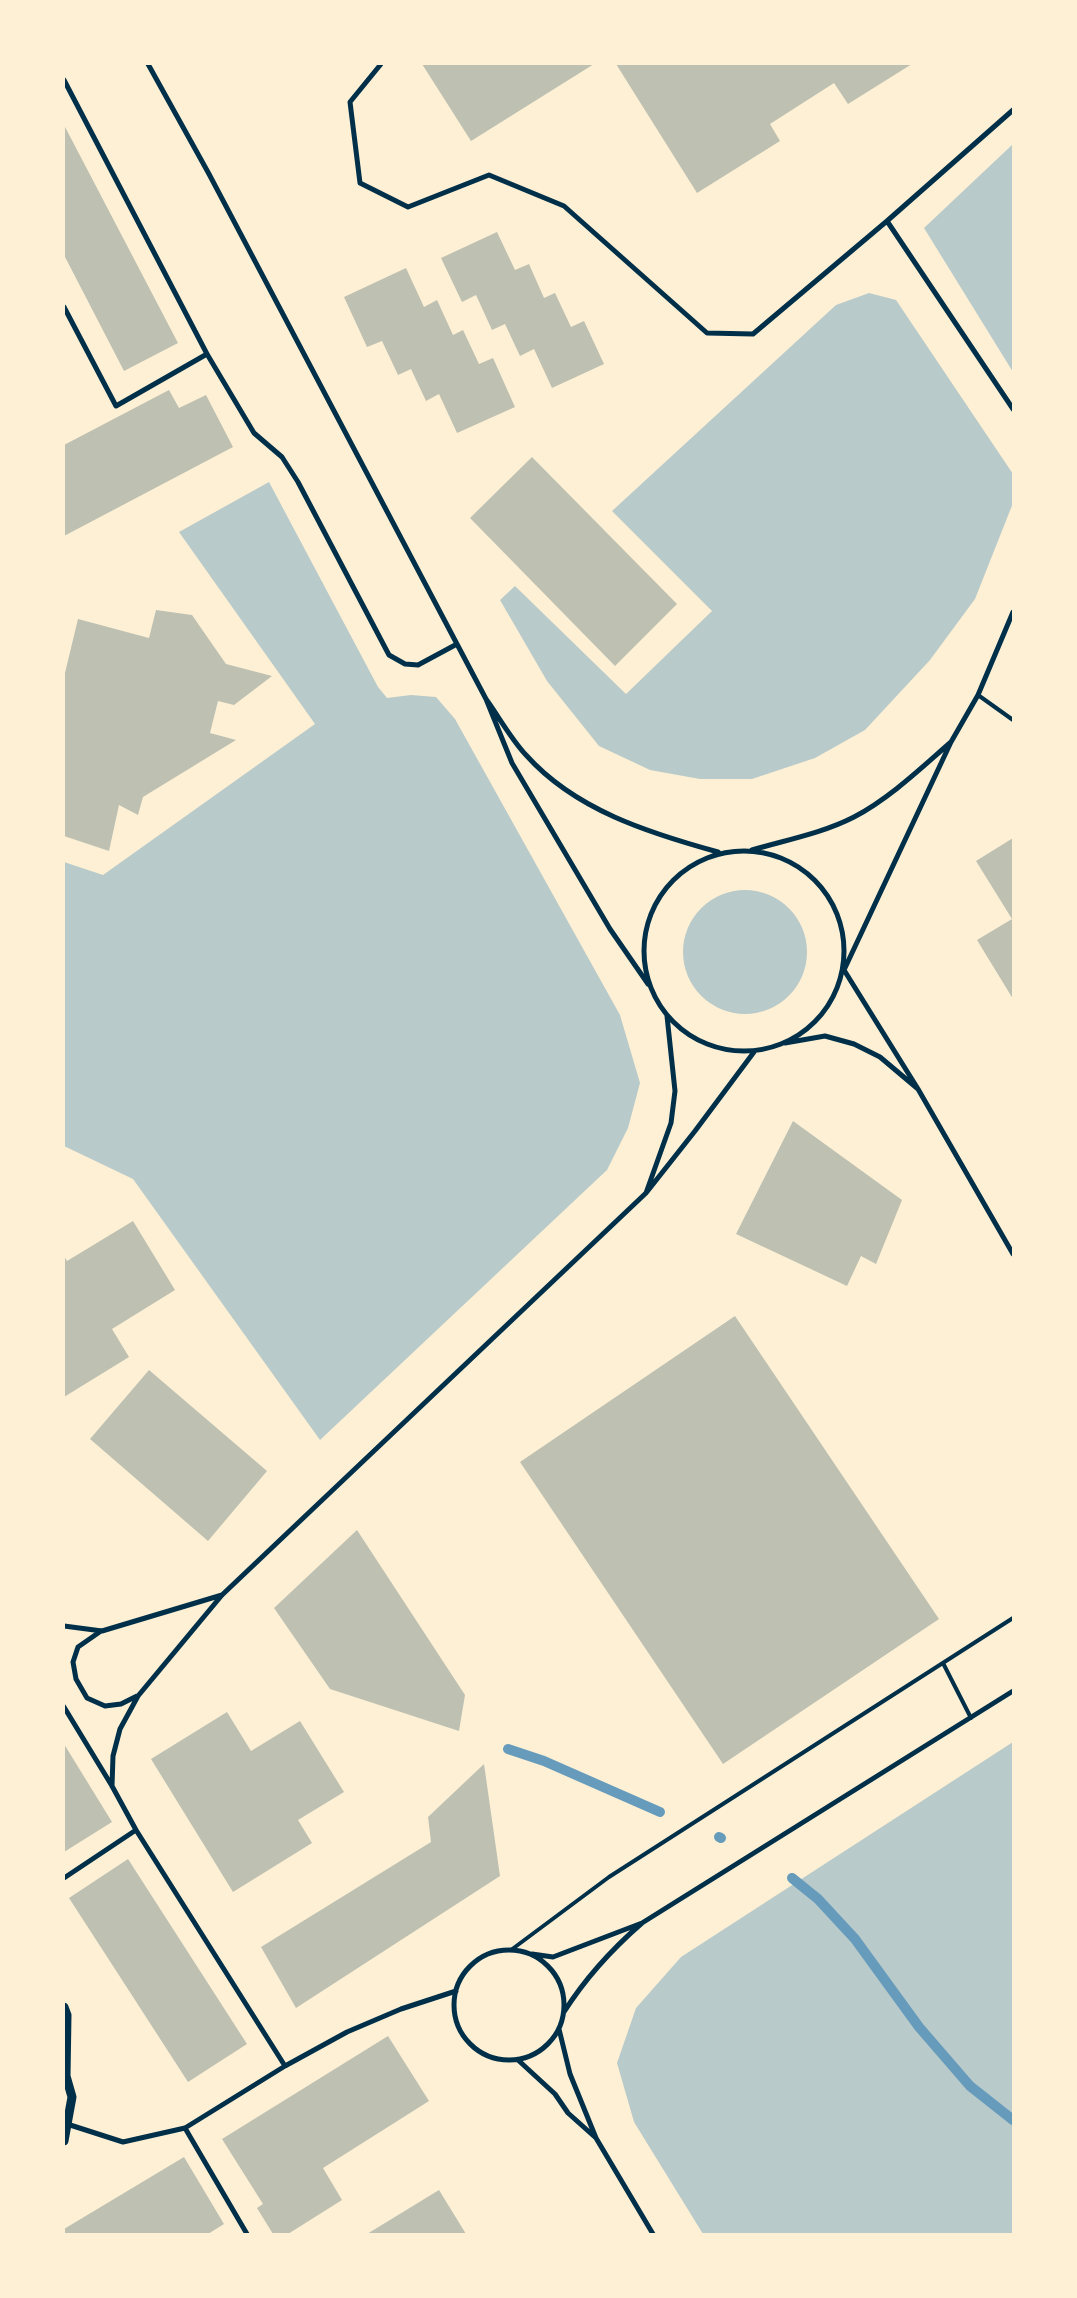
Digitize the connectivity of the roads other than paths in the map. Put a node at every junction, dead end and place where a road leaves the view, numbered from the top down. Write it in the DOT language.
graph roads {
  1 [pos="148,64"];
  2 [pos="381,64"];
  3 [pos="64,80"];
  4 [pos="1013,110"];
  5 [pos="887,222"];
  6 [pos="64,307"];
  7 [pos="207,354"];
  8 [pos="1013,410"];
  9 [pos="1013,612"];
  10 [pos="457,644"];
  11 [pos="978,695"];
  12 [pos="486,699"];
  13 [pos="1013,720"];
  14 [pos="951,742"];
  15 [pos="752,850"];
  16 [pos="719,852"];
  17 [pos="844,970"];
  18 [pos="650,987"];
  19 [pos="667,1016"];
  20 [pos="785,1044"];
  21 [pos="754,1052"];
  22 [pos="918,1089"];
  23 [pos="646,1193"];
  24 [pos="1013,1254"];
  25 [pos="222,1595"];
  26 [pos="1013,1618"];
  27 [pos="64,1626"];
  28 [pos="102,1631"];
  29 [pos="943,1663"];
  30 [pos="1013,1691"];
  31 [pos="138,1696"];
  32 [pos="64,1707"];
  33 [pos="971,1718"];
  34 [pos="112,1786"];
  35 [pos="136,1830"];
  36 [pos="64,1878"];
  37 [pos="642,1923"];
  38 [pos="511,1950"];
  39 [pos="529,1954"];
  40 [pos="456,1991"];
  41 [pos="64,2007"];
  42 [pos="564,2013"];
  43 [pos="559,2030"];
  44 [pos="518,2060"];
  45 [pos="285,2066"];
  46 [pos="65,2076"];
  47 [pos="67,2124"];
  48 [pos="184,2128"];
  49 [pos="596,2138"];
  50 [pos="64,2142"];
  51 [pos="247,2234"];
  52 [pos="653,2234"];
  1 -- 10 [label="street"];
  2 -- 5 [label="street"];
  3 -- 7 [label="street"];
  4 -- 5 [label="street"];
  5 -- 8 [label="street"];
  6 -- 7 [label="street"];
  7 -- 10 [label="street"];
  9 -- 11 [label="street"];
  10 -- 12 [label="street"];
  11 -- 13 [label="lane"];
  11 -- 14 [label="street"];
  12 -- 16 [label="street"];
  12 -- 18 [label="street"];
  14 -- 15 [label="street"];
  14 -- 17 [label="street"];
  15 -- 16 [label="street"];
  15 -- 17 [label="street"];
  16 -- 18 [label="street"];
  17 -- 20 [label="street"];
  17 -- 22 [label="street"];
  18 -- 19 [label="street"];
  19 -- 21 [label="street"];
  19 -- 23 [label="street"];
  20 -- 21 [label="street"];
  20 -- 22 [label="street"];
  21 -- 23 [label="street"];
  22 -- 24 [label="street"];
  23 -- 25 [label="street"];
  25 -- 28 [label="street"];
  25 -- 31 [label="street"];
  26 -- 29 [label="lane"];
  27 -- 28 [label="street"];
  28 -- 31 [label="street"];
  29 -- 33 [label="lane"];
  29 -- 38 [label="lane"];
  30 -- 33 [label="street"];
  31 -- 34 [label="street"];
  32 -- 34 [label="street"];
  33 -- 37 [label="street"];
  34 -- 35 [label="street"];
  35 -- 36 [label="street"];
  35 -- 45 [label="street"];
  37 -- 39 [label="street"];
  37 -- 42 [label="street"];
  38 -- 39 [label="street"];
  38 -- 40 [label="street"];
  39 -- 42 [label="street"];
  40 -- 44 [label="street"];
  40 -- 45 [label="street"];
  41 -- 46 [label="street"];
  42 -- 43 [label="street"];
  43 -- 44 [label="street"];
  43 -- 49 [label="street"];
  44 -- 49 [label="street"];
  45 -- 48 [label="street"];
  46 -- 47 [label="street"];
  47 -- 48 [label="street"];
  47 -- 50 [label="street"];
  48 -- 51 [label="street"];
  49 -- 52 [label="street"];
}
